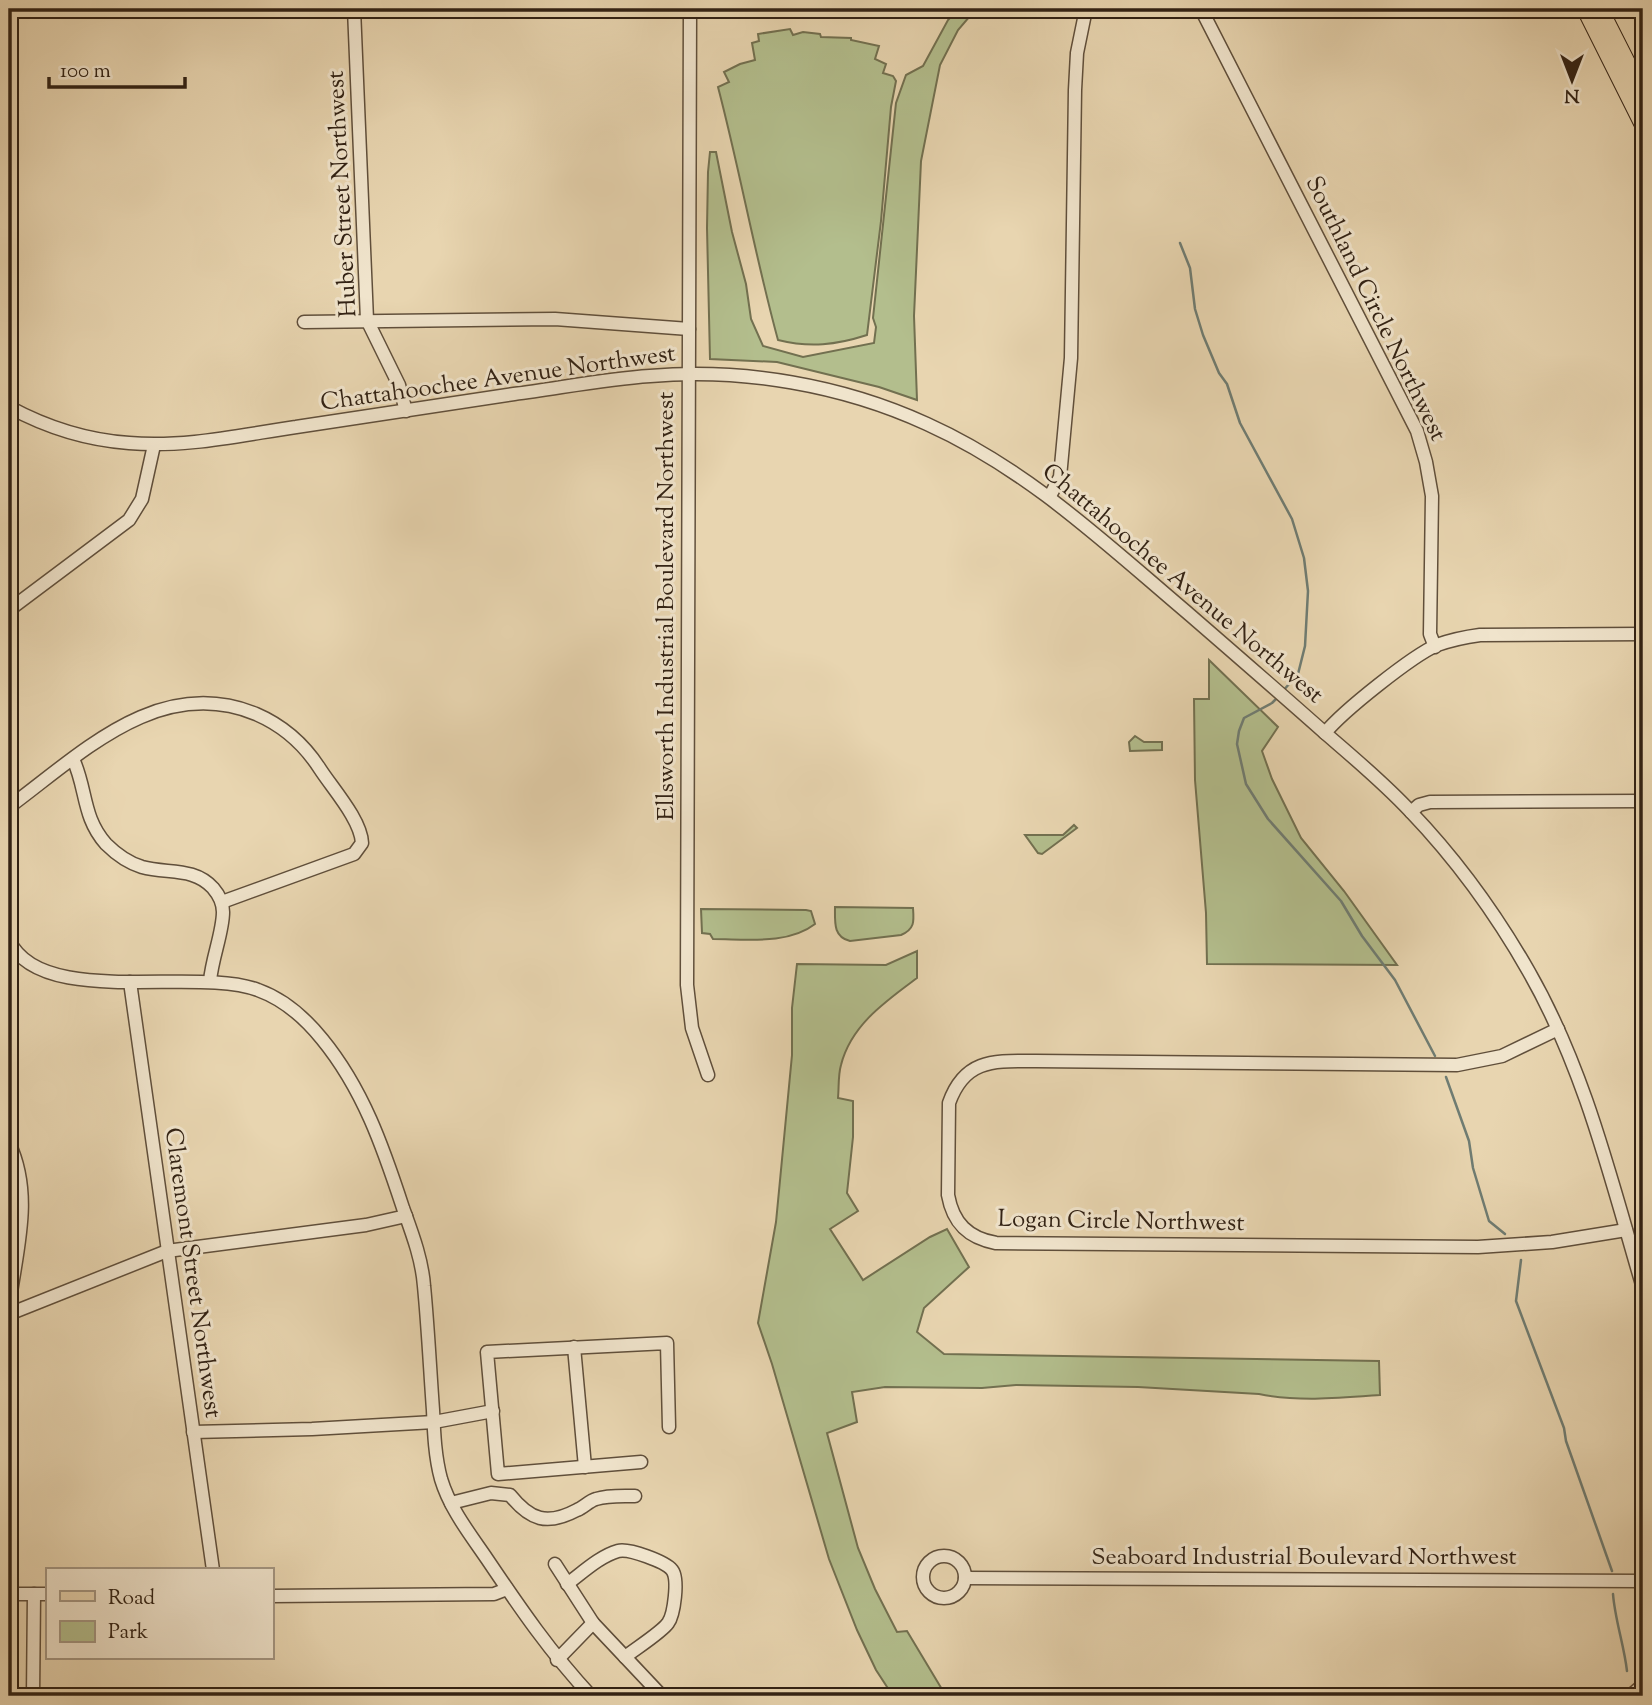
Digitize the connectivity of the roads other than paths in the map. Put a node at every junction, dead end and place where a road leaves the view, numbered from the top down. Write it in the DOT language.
graph roads {
  1 [pos="354,9"];
  2 [pos="690,9"];
  3 [pos="1086,9"];
  4 [pos="1201,9"];
  5 [pos="1586,9"];
  6 [pos="1600,9"];
  7 [pos="1643,94"];
  8 [pos="1643,125"];
  9 [pos="367,320"];
  10 [pos="304,322"];
  11 [pos="689,329"];
  12 [pos="689,374"];
  13 [pos="9,407"];
  14 [pos="406,411"];
  15 [pos="154,445"];
  16 [pos="1050,496"];
  17 [pos="9,610"];
  18 [pos="1643,634"];
  19 [pos="1434,646"];
  20 [pos="1325,733"];
  21 [pos="73,759"];
  22 [pos="1643,801"];
  23 [pos="9,807"];
  24 [pos="1411,812"];
  25 [pos="222,902"];
  26 [pos="9,940"];
  27 [pos="14,959"];
  28 [pos="210,981"];
  29 [pos="130,982"];
  30 [pos="1558,1029"];
  31 [pos="708,1075"];
  32 [pos="9,1143"];
  33 [pos="406,1216"];
  34 [pos="1626,1230"];
  35 [pos="167,1251"];
  36 [pos="1643,1288"];
  37 [pos="9,1306"];
  38 [pos="9,1314"];
  39 [pos="574,1346"];
  40 [pos="493,1411"];
  41 [pos="434,1422"];
  42 [pos="669,1427"];
  43 [pos="193,1432"];
  44 [pos="641,1462"];
  45 [pos="585,1467"];
  46 [pos="635,1496"];
  47 [pos="451,1503"];
  48 [pos="555,1564"];
  49 [pos="213,1568"];
  50 [pos="965,1578"];
  51 [pos="1643,1581"];
  52 [pos="567,1584"];
  53 [pos="507,1589"];
  54 [pos="9,1594"];
  55 [pos="41,1594"];
  56 [pos="273,1595"];
  57 [pos="590,1618"];
  58 [pos="625,1657"];
  59 [pos="557,1660"];
  60 [pos="1643,1685"];
  61 [pos="659,1693"];
  62 [pos="33,1696"];
  63 [pos="591,1696"];
  64 [pos="1630,1696"];
  1 -- 9 [label="street, Huber Street Northwest"];
  2 -- 11 [label="street, Ellsworth Industrial Boulevard Northwest"];
  3 -- 16 [label="street"];
  4 -- 19 [label="street, Southland Circle Northwest"];
  5 -- 8 [label="main road"];
  6 -- 7 [label="main road"];
  9 -- 10 [label="street"];
  9 -- 11 [label="street"];
  9 -- 14 [label="street, Huber Street Northwest"];
  11 -- 12 [label="street, Ellsworth Industrial Boulevard Northwest"];
  12 -- 14 [label="street, Chattahoochee Avenue Northwest"];
  12 -- 16 [label="street, Chattahoochee Avenue Northwest"];
  12 -- 31 [label="street, Ellsworth Industrial Boulevard Northwest"];
  13 -- 15 [label="street, Chattahoochee Avenue Northwest"];
  14 -- 15 [label="street, Chattahoochee Avenue Northwest"];
  15 -- 17 [label="street"];
  16 -- 20 [label="street, Chattahoochee Avenue Northwest"];
  18 -- 19 [label="street"];
  19 -- 20 [label="street"];
  20 -- 24 [label="street, Chattahoochee Avenue Northwest"];
  21 -- 23 [label="street"];
  21 -- 25 [label="street"];
  21 -- 25 [label="street"];
  22 -- 24 [label="street"];
  24 -- 30 [label="street, Chattahoochee Avenue Northwest"];
  25 -- 28 [label="street"];
  26 -- 27 [label="street"];
  27 -- 29 [label="street"];
  28 -- 29 [label="street"];
  28 -- 33 [label="street"];
  29 -- 35 [label="street, Claremont Street Northwest"];
  30 -- 34 [label="street, Chattahoochee Avenue Northwest"];
  30 -- 34 [label="street, Logan Circle Northwest"];
  32 -- 37 [label="street"];
  33 -- 35 [label="street"];
  33 -- 41 [label="street"];
  34 -- 36 [label="street, Chattahoochee Avenue Northwest"];
  35 -- 38 [label="street"];
  35 -- 43 [label="street, Claremont Street Northwest"];
  39 -- 40 [label="street"];
  39 -- 42 [label="street"];
  39 -- 45 [label="street"];
  40 -- 41 [label="street"];
  40 -- 45 [label="street"];
  41 -- 43 [label="street"];
  41 -- 47 [label="street"];
  43 -- 49 [label="street, Claremont Street Northwest"];
  44 -- 45 [label="street"];
  46 -- 47 [label="street"];
  47 -- 53 [label="street"];
  48 -- 52 [label="street"];
  50 -- 51 [label="street, Seaboard Industrial Boulevard Northwest"];
  52 -- 57 [label="street"];
  52 -- 58 [label="street"];
  53 -- 56 [label="street"];
  53 -- 59 [label="street"];
  54 -- 55 [label="street"];
  55 -- 62 [label="street"];
  57 -- 58 [label="street"];
  57 -- 59 [label="street"];
  58 -- 61 [label="street"];
  59 -- 63 [label="street"];
  60 -- 64 [label="street"];
}
